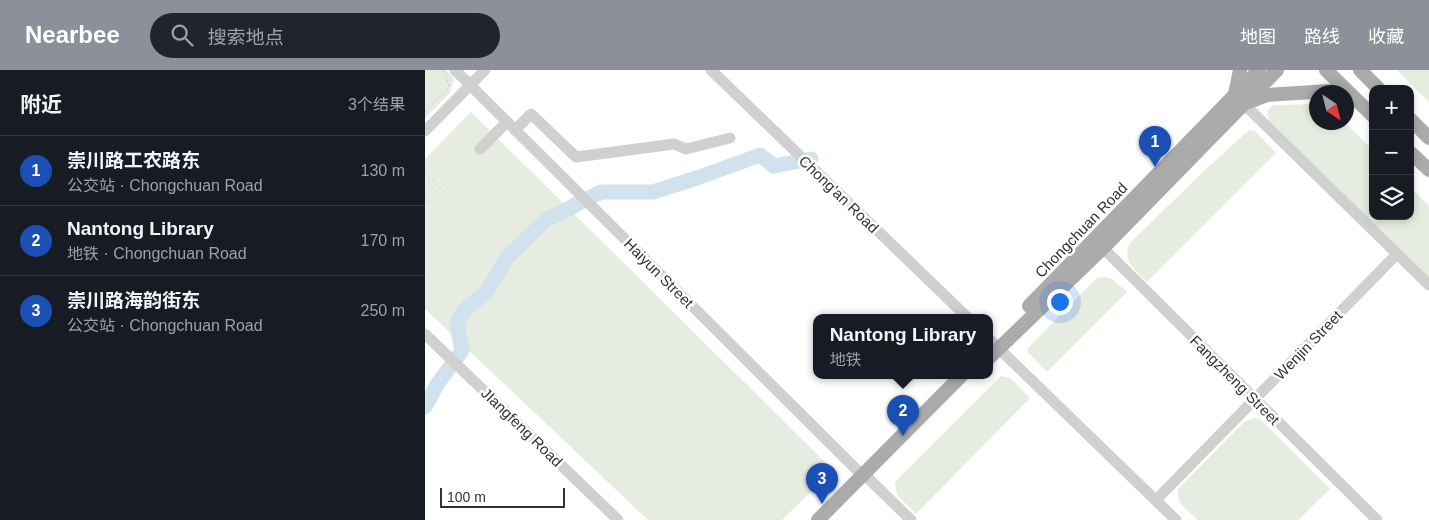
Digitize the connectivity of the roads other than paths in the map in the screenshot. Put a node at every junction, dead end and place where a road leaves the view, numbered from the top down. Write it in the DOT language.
graph roads {
  1 [pos="455,70"];
  2 [pos="485,70"];
  3 [pos="711,70"];
  4 [pos="1240,70"];
  5 [pos="1259,70"];
  6 [pos="1277,70"];
  7 [pos="1326,70"];
  8 [pos="1366,73"];
  9 [pos="471,85"];
  10 [pos="1339,85"];
  11 [pos="1376,85"];
  12 [pos="1309,92"];
  13 [pos="1240,99"];
  14 [pos="1354,100"];
  15 [pos="1369,113"];
  16 [pos="1414,123"];
  17 [pos="511,126"];
  18 [pos="425,131"];
  19 [pos="731,138"];
  20 [pos="1429,138"];
  21 [pos="479,150"];
  22 [pos="1414,156"];
  23 [pos="1429,170"];
  24 [pos="1099,244"];
  25 [pos="1397,254"];
  26 [pos="1429,286"];
  27 [pos="964,314"];
  28 [pos="425,334"];
  29 [pos="993,346"];
  30 [pos="993,348"];
  31 [pos="958,379"];
  32 [pos="969,379"];
  33 [pos="1255,399"];
  34 [pos="866,477"];
  35 [pos="1156,500"];
  36 [pos="618,520"];
  37 [pos="818,520"];
  38 [pos="830,520"];
  39 [pos="911,520"];
  40 [pos="1176,520"];
  41 [pos="1377,520"];
  1 -- 9 [label="street, Haiyun Street"];
  2 -- 9 [label="street"];
  3 -- 27 [label="street, Chong'an Road"];
  4 -- 13 [label="main road"];
  5 -- 13 [label="main road, Chongchuan Road"];
  6 -- 13 [label="main road, Chongchuan Road"];
  7 -- 10 [label="main road"];
  8 -- 11 [label="main road"];
  9 -- 17 [label="street, Haiyun Street"];
  9 -- 18 [label="street"];
  12 -- 13 [label="main road"];
  13 -- 24 [label="main road, Chongchuan Road"];
  13 -- 25 [label="street"];
  14 -- 15 [label="main road"];
  16 -- 20 [label="main road"];
  17 -- 19 [label="street"];
  17 -- 21 [label="street"];
  17 -- 34 [label="street, Haiyun Street"];
  22 -- 23 [label="main road"];
  24 -- 29 [label="main road, Chongchuan Road"];
  24 -- 33 [label="street, Fangzheng Street"];
  25 -- 26 [label="street"];
  25 -- 33 [label="street, Wenjin Street"];
  28 -- 36 [label="street, JIangfeng Road"];
  30 -- 35 [label="street"];
  31 -- 34 [label="main road"];
  32 -- 34 [label="main road"];
  33 -- 35 [label="street, Wenjin Street"];
  33 -- 41 [label="street, Fangzheng Street"];
  34 -- 37 [label="main road"];
  34 -- 38 [label="main road"];
  34 -- 39 [label="street, Haiyun Street"];
  35 -- 40 [label="street"];
}
